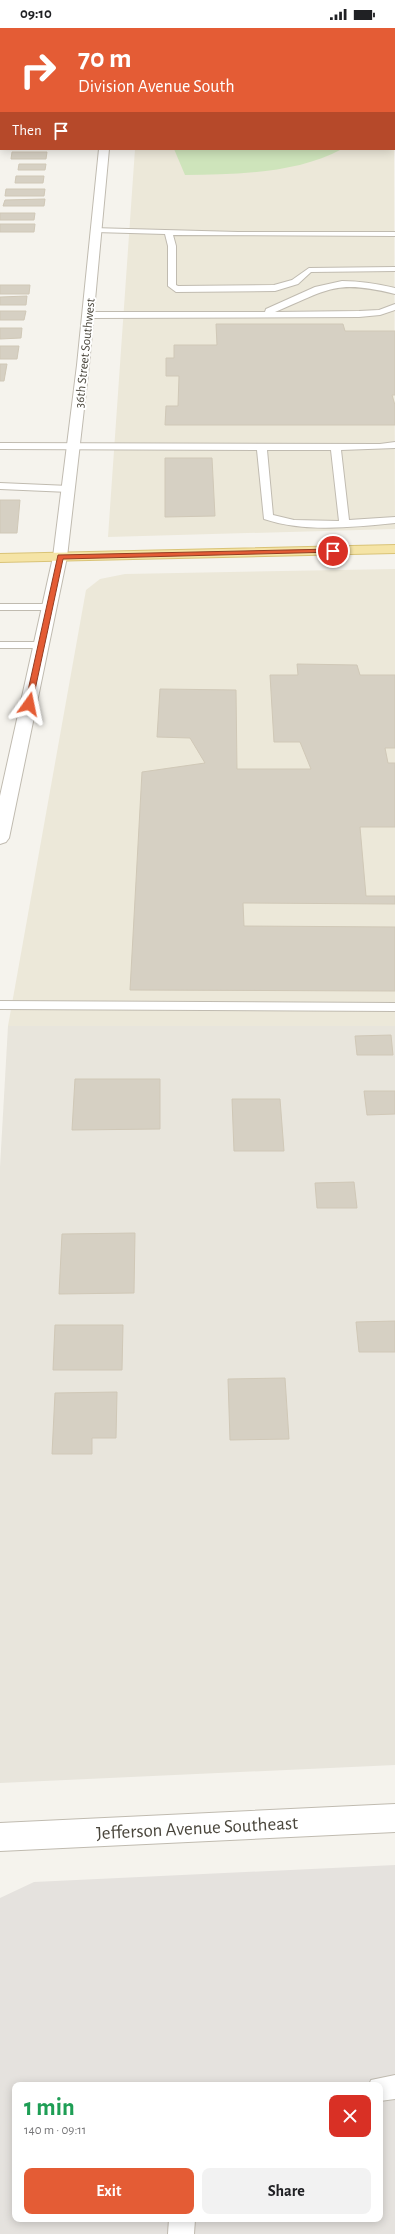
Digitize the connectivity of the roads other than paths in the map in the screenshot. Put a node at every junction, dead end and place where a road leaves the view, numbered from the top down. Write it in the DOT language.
graph roads {
  1 [pos="104,150"];
  2 [pos="95,230"];
  3 [pos="168,232"];
  4 [pos="395,234"];
  5 [pos="395,269"];
  6 [pos="395,291"];
  7 [pos="395,307"];
  8 [pos="262,314"];
  9 [pos="88,315"];
  10 [pos="395,445"];
  11 [pos="0,446"];
  12 [pos="74,446"];
  13 [pos="262,447"];
  14 [pos="336,447"];
  15 [pos="0,486"];
  16 [pos="68,489"];
  17 [pos="395,520"];
  18 [pos="344,523"];
  19 [pos="395,549"];
  20 [pos="60,557"];
  21 [pos="0,558"];
  22 [pos="0,607"];
  23 [pos="49,607"];
  24 [pos="0,645"];
  25 [pos="42,645"];
  26 [pos="0,838"];
  27 [pos="0,1005"];
  28 [pos="395,1007"];
  29 [pos="395,1818"];
  30 [pos="0,1837"];
  31 [pos="395,2087"];
  32 [pos="383,2089"];
  33 [pos="182,2222"];
  34 [pos="181,2234"];
  1 -- 2 [label="street, 36th Street Southwest"];
  2 -- 3 [label="lane"];
  2 -- 9 [label="street, 36th Street Southwest"];
  3 -- 4 [label="lane"];
  3 -- 5 [label="lane"];
  6 -- 8 [label="lane"];
  7 -- 8 [label="lane"];
  8 -- 9 [label="lane"];
  9 -- 12 [label="street, 36th Street Southwest"];
  10 -- 14 [label="lane"];
  11 -- 12 [label="lane"];
  12 -- 13 [label="lane"];
  12 -- 16 [label="street, 36th Street Southwest"];
  13 -- 14 [label="lane"];
  13 -- 18 [label="lane"];
  14 -- 18 [label="lane"];
  15 -- 16 [label="lane"];
  16 -- 20 [label="street, 36th Street Southwest"];
  17 -- 18 [label="lane"];
  19 -- 20 [label="main road"];
  20 -- 21 [label="main road"];
  20 -- 23 [label="street, 36th Street Southwest"];
  22 -- 23 [label="lane"];
  23 -- 25 [label="street, 36th Street Southwest"];
  24 -- 25 [label="lane"];
  25 -- 26 [label="street, 36th Street Southwest"];
  27 -- 28 [label="lane"];
  29 -- 30 [label="street, Jefferson Avenue Southeast"];
  31 -- 32 [label="lane"];
  33 -- 34 [label="lane"];
}
